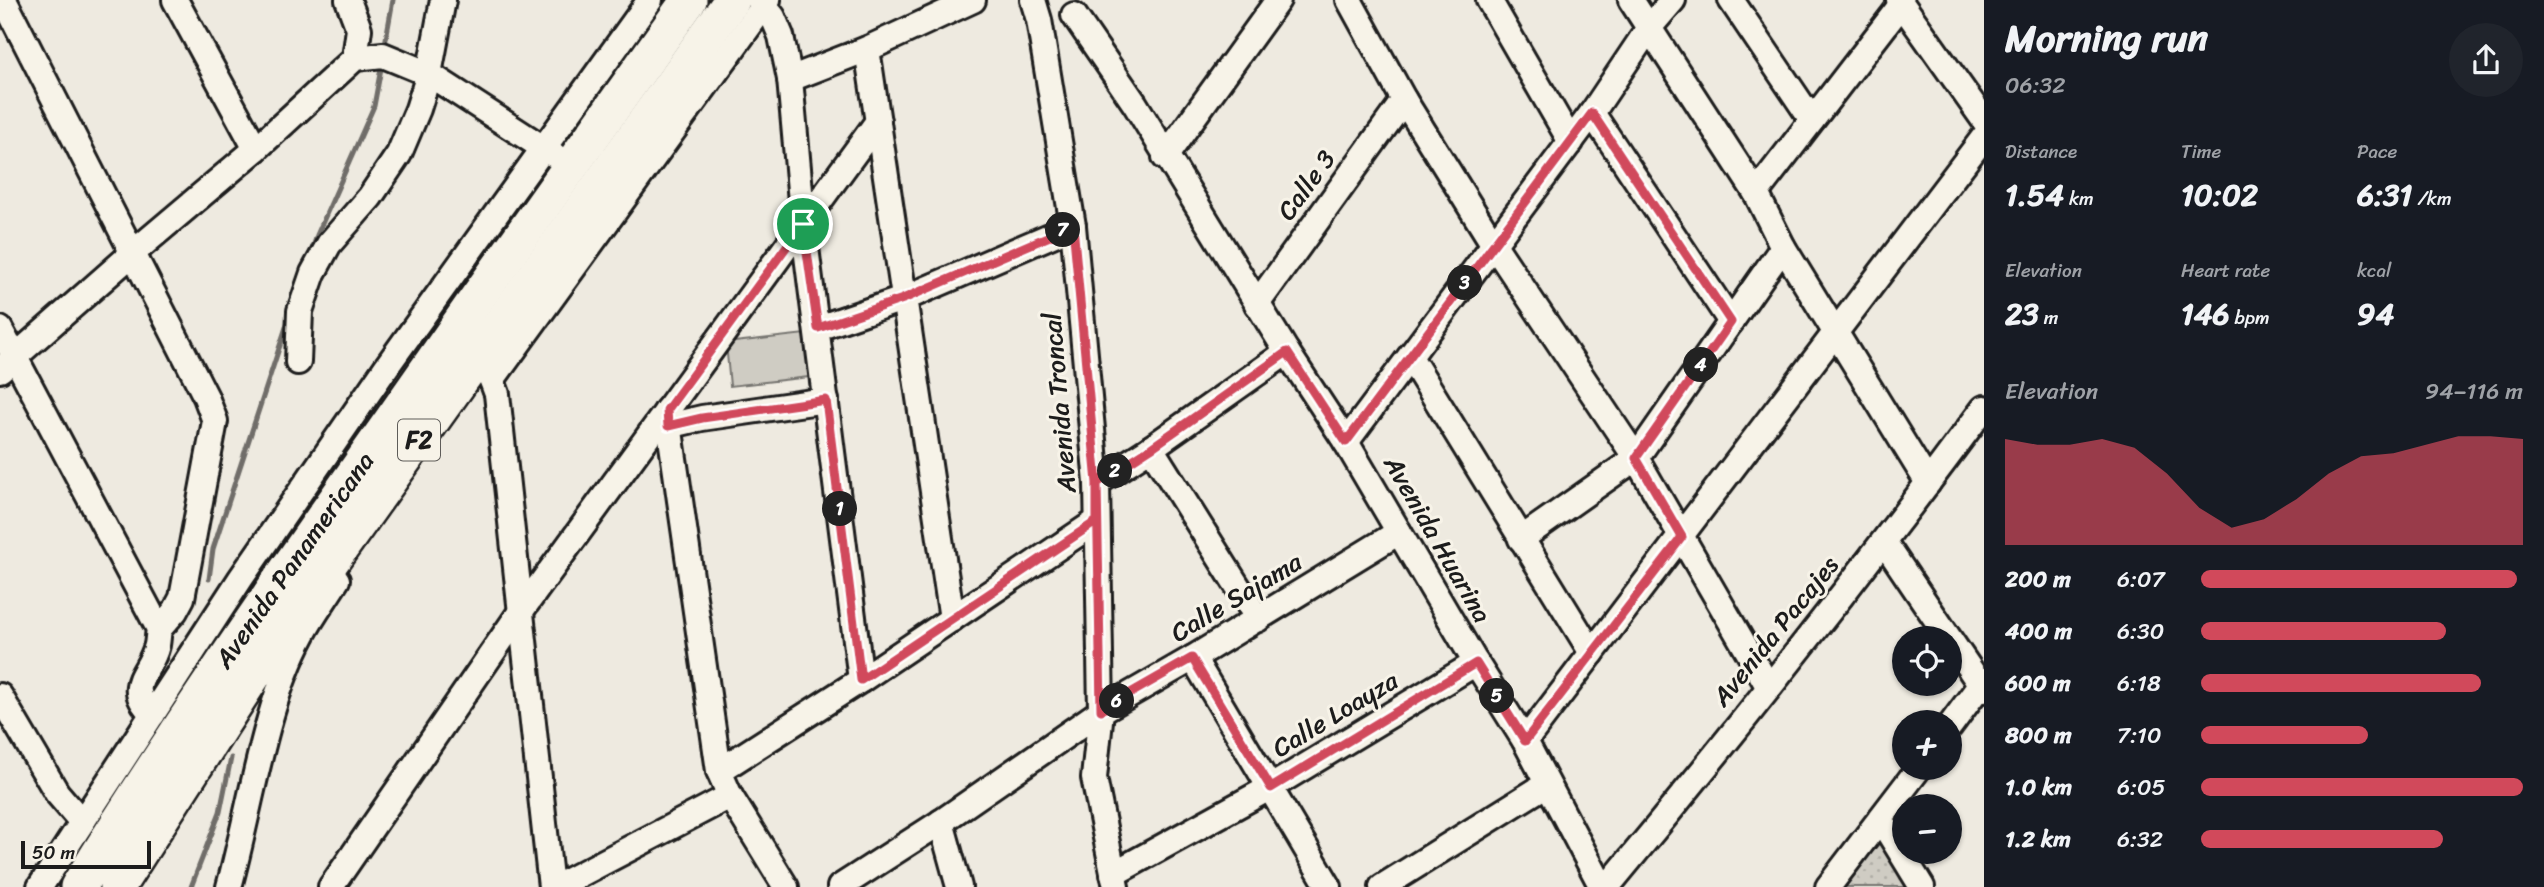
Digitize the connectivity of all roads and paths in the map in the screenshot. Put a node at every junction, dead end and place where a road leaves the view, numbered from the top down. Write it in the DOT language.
graph roads {
  1 [pos="4,0"];
  2 [pos="175,0"];
  3 [pos="348,0"];
  4 [pos="443,0"];
  5 [pos="650,0"];
  6 [pos="689,0"];
  7 [pos="973,0"];
  8 [pos="1278,0"];
  9 [pos="1489,0"];
  10 [pos="1631,0"];
  11 [pos="1673,0"];
  12 [pos="1731,0"];
  13 [pos="756,1"];
  14 [pos="1900,2"];
  15 [pos="1359,6"];
  16 [pos="1079,8"];
  17 [pos="1036,10"];
  18 [pos="1649,28"];
  19 [pos="867,49"];
  20 [pos="355,58"];
  21 [pos="429,74"];
  22 [pos="790,79"];
  23 [pos="1404,100"];
  24 [pos="1592,113"];
  25 [pos="1812,120"];
  26 [pos="1984,120"];
  27 [pos="878,121"];
  28 [pos="1984,137"];
  29 [pos="1571,142"];
  30 [pos="257,149"];
  31 [pos="1165,156"];
  32 [pos="556,157"];
  33 [pos="1756,193"];
  34 [pos="803,224"];
  35 [pos="1073,226"];
  36 [pos="1493,245"];
  37 [pos="1783,247"];
  38 [pos="134,252"];
  39 [pos="903,299"];
  40 [pos="1257,304"];
  41 [pos="1731,322"];
  42 [pos="818,328"];
  43 [pos="0,329"];
  44 [pos="1837,334"];
  45 [pos="1287,352"];
  46 [pos="1410,357"];
  47 [pos="298,362"];
  48 [pos="7,363"];
  49 [pos="483,372"];
  50 [pos="826,400"];
  51 [pos="1984,408"];
  52 [pos="668,418"];
  53 [pos="1346,442"];
  54 [pos="1151,448"];
  55 [pos="1636,458"];
  56 [pos="1097,483"];
  57 [pos="1928,483"];
  58 [pos="361,520"];
  59 [pos="1097,521"];
  60 [pos="1399,532"];
  61 [pos="1682,537"];
  62 [pos="1521,539"];
  63 [pos="1884,541"];
  64 [pos="521,611"];
  65 [pos="952,619"];
  66 [pos="1258,619"];
  67 [pos="159,629"];
  68 [pos="1592,653"];
  69 [pos="1192,658"];
  70 [pos="1476,663"];
  71 [pos="861,680"];
  72 [pos="1983,684"];
  73 [pos="1768,686"];
  74 [pos="0,696"];
  75 [pos="1101,710"];
  76 [pos="1962,711"];
  77 [pos="153,715"];
  78 [pos="1525,741"];
  79 [pos="719,771"];
  80 [pos="1910,780"];
  81 [pos="1547,784"];
  82 [pos="1271,788"];
  83 [pos="730,796"];
  84 [pos="1881,820"];
  85 [pos="81,821"];
  86 [pos="942,822"];
  87 [pos="1114,880"];
  88 [pos="40,887"];
  89 [pos="78,887"];
  90 [pos="117,887"];
  91 [pos="229,887"];
  92 [pos="331,887"];
  93 [pos="554,887"];
  94 [pos="786,887"];
  95 [pos="840,887"];
  96 [pos="959,887"];
  97 [pos="1329,887"];
  98 [pos="1382,887"];
  99 [pos="1605,887"];
  100 [pos="1828,887"];
  101 [pos="1922,887"];
  1 -- 38 [label="street"];
  2 -- 30 [label="street"];
  3 -- 20 [label="street"];
  4 -- 21 [label="street"];
  5 -- 32 [label="street, Avenida Panamericana"];
  6 -- 32 [label="highway, Avenida Panamericana / F2"];
  7 -- 19 [label="street"];
  8 -- 31 [label="street"];
  9 -- 29 [label="street"];
  10 -- 18 [label="street"];
  11 -- 18 [label="street"];
  12 -- 25 [label="street"];
  13 -- 22 [label="street"];
  13 -- 49 [label="highway, Avenida Panamericana / F2"];
  14 -- 25 [label="street"];
  14 -- 26 [label="street"];
  15 -- 23 [label="street"];
  16 -- 17 [label="street"];
  16 -- 31 [label="street, Avenida Huarina"];
  17 -- 35 [label="street, Avenida Troncal"];
  18 -- 24 [label="street"];
  18 -- 33 [label="street"];
  19 -- 22 [label="street"];
  19 -- 27 [label="street"];
  20 -- 21 [label="street"];
  20 -- 30 [label="street"];
  21 -- 32 [label="street"];
  21 -- 47 [label="street"];
  22 -- 34 [label="street"];
  23 -- 36 [label="street"];
  23 -- 40 [label="street, Calle 3"];
  24 -- 29 [label="street"];
  24 -- 41 [label="street"];
  25 -- 33 [label="street"];
  27 -- 34 [label="street"];
  27 -- 39 [label="street"];
  28 -- 44 [label="street"];
  29 -- 36 [label="street"];
  30 -- 38 [label="street"];
  31 -- 40 [label="street, Avenida Huarina"];
  32 -- 77 [label="street, Avenida Panamericana"];
  32 -- 89 [label="highway, Avenida Panamericana / F2"];
  33 -- 37 [label="street"];
  34 -- 42 [label="street"];
  34 -- 52 [label="street"];
  35 -- 39 [label="street"];
  35 -- 56 [label="street, Avenida Troncal"];
  36 -- 46 [label="street"];
  36 -- 55 [label="street"];
  37 -- 41 [label="street"];
  37 -- 44 [label="street"];
  38 -- 48 [label="street"];
  38 -- 67 [label="street"];
  39 -- 42 [label="street"];
  39 -- 65 [label="street"];
  40 -- 45 [label="street, Avenida Huarina"];
  41 -- 55 [label="street"];
  42 -- 50 [label="street"];
  43 -- 48 [label="street"];
  44 -- 57 [label="street"];
  44 -- 61 [label="street"];
  45 -- 53 [label="street, Avenida Huarina"];
  45 -- 54 [label="street"];
  46 -- 53 [label="street"];
  46 -- 62 [label="street"];
  48 -- 67 [label="street"];
  49 -- 58 [label="highway, Avenida Panamericana / F2"];
  49 -- 64 [label="street"];
  50 -- 52 [label="street"];
  50 -- 71 [label="street"];
  51 -- 57 [label="street, Avenida Pacajes"];
  52 -- 64 [label="street"];
  52 -- 79 [label="street"];
  53 -- 60 [label="street, Avenida Huarina"];
  54 -- 56 [label="street"];
  54 -- 66 [label="street"];
  55 -- 61 [label="street"];
  55 -- 62 [label="street"];
  56 -- 59 [label="street, Avenida Troncal"];
  57 -- 63 [label="street, Avenida Pacajes"];
  58 -- 90 [label="highway, Avenida Panamericana / F2"];
  58 -- 91 [label="street, Avenida Panamericana"];
  59 -- 65 [label="street"];
  59 -- 75 [label="street, Avenida Troncal"];
  60 -- 66 [label="street, Calle Sajama"];
  60 -- 70 [label="street, Avenida Huarina"];
  61 -- 68 [label="street"];
  61 -- 73 [label="street"];
  62 -- 68 [label="street"];
  63 -- 72 [label="street"];
  63 -- 73 [label="street, Avenida Pacajes"];
  64 -- 92 [label="street"];
  64 -- 93 [label="street"];
  65 -- 71 [label="street"];
  66 -- 69 [label="street, Calle Sajama"];
  67 -- 77 [label="street"];
  68 -- 78 [label="street"];
  69 -- 75 [label="street, Calle Sajama"];
  69 -- 82 [label="street"];
  70 -- 78 [label="street, Avenida Huarina"];
  70 -- 82 [label="street, Calle Loayza"];
  71 -- 79 [label="street"];
  72 -- 76 [label="street"];
  73 -- 99 [label="street, Avenida Pacajes"];
  74 -- 85 [label="street"];
  75 -- 86 [label="street, Calle Sajama"];
  75 -- 87 [label="street, Avenida Troncal"];
  77 -- 85 [label="street, Avenida Panamericana"];
  78 -- 81 [label="street, Avenida Huarina"];
  79 -- 83 [label="street"];
  80 -- 84 [label="street"];
  81 -- 98 [label="street"];
  81 -- 99 [label="street, Avenida Huarina"];
  82 -- 87 [label="street, Calle Loayza"];
  82 -- 97 [label="street"];
  83 -- 93 [label="street"];
  83 -- 94 [label="street"];
  84 -- 100 [label="street"];
  84 -- 101 [label="street"];
  85 -- 88 [label="street, Avenida Panamericana"];
  86 -- 95 [label="street, Calle Sajama"];
  86 -- 96 [label="street"];
}
